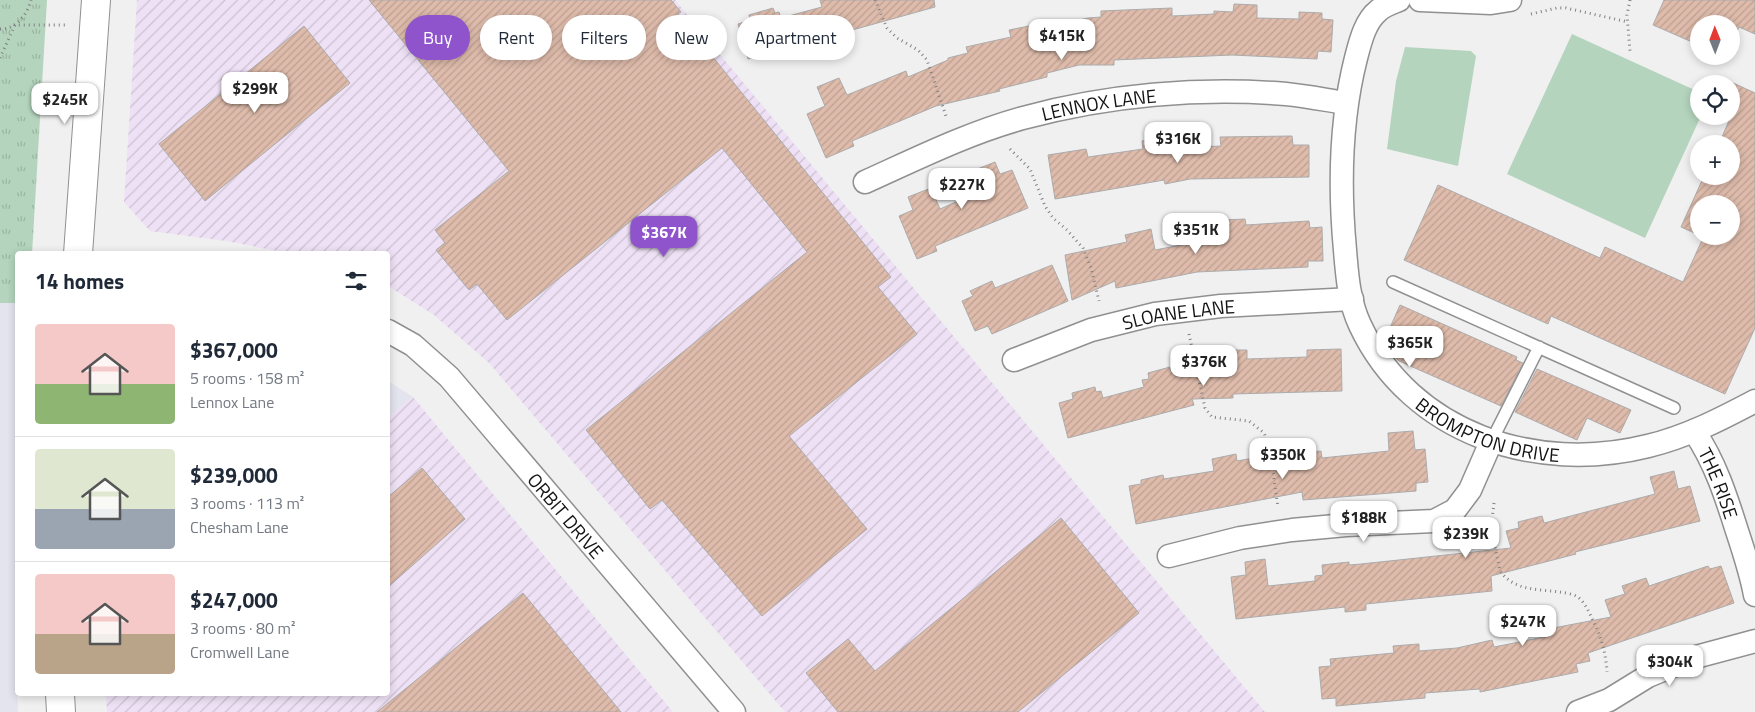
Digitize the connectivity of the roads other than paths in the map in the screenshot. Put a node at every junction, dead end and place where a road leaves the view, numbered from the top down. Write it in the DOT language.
graph roads {
  1 [pos="1399,0"];
  2 [pos="1420,0"];
  3 [pos="1510,0"];
  4 [pos="1374,6"];
  5 [pos="95,13"];
  6 [pos="1346,103"];
  7 [pos="865,182"];
  8 [pos="78,251"];
  9 [pos="1393,282"];
  10 [pos="1352,299"];
  11 [pos="390,332"];
  12 [pos="1539,347"];
  13 [pos="1014,360"];
  14 [pos="1755,400"];
  15 [pos="1674,408"];
  16 [pos="1694,431"];
  17 [pos="1491,442"];
  18 [pos="1169,556"];
  19 [pos="1755,595"];
  20 [pos="1755,641"];
  21 [pos="60,696"];
  22 [pos="61,712"];
  23 [pos="734,712"];
  24 [pos="1578,712"];
  1 -- 4 [label="street, BROMPTON DRIVE"];
  2 -- 3 [label="street"];
  4 -- 6 [label="street, BROMPTON DRIVE"];
  5 -- 8 [label="main road"];
  6 -- 7 [label="street, LENNOX LANE"];
  6 -- 10 [label="street, BROMPTON DRIVE"];
  9 -- 12 [label="lane"];
  10 -- 13 [label="street, SLOANE LANE"];
  10 -- 17 [label="street, BROMPTON DRIVE"];
  11 -- 23 [label="street, ORBIT DRIVE"];
  12 -- 15 [label="lane"];
  12 -- 17 [label="lane"];
  14 -- 16 [label="street, BROMPTON DRIVE"];
  16 -- 17 [label="street, BROMPTON DRIVE"];
  16 -- 19 [label="street, THE RISE"];
  17 -- 18 [label="street"];
  20 -- 24 [label="street"];
  21 -- 22 [label="main road"];
}
